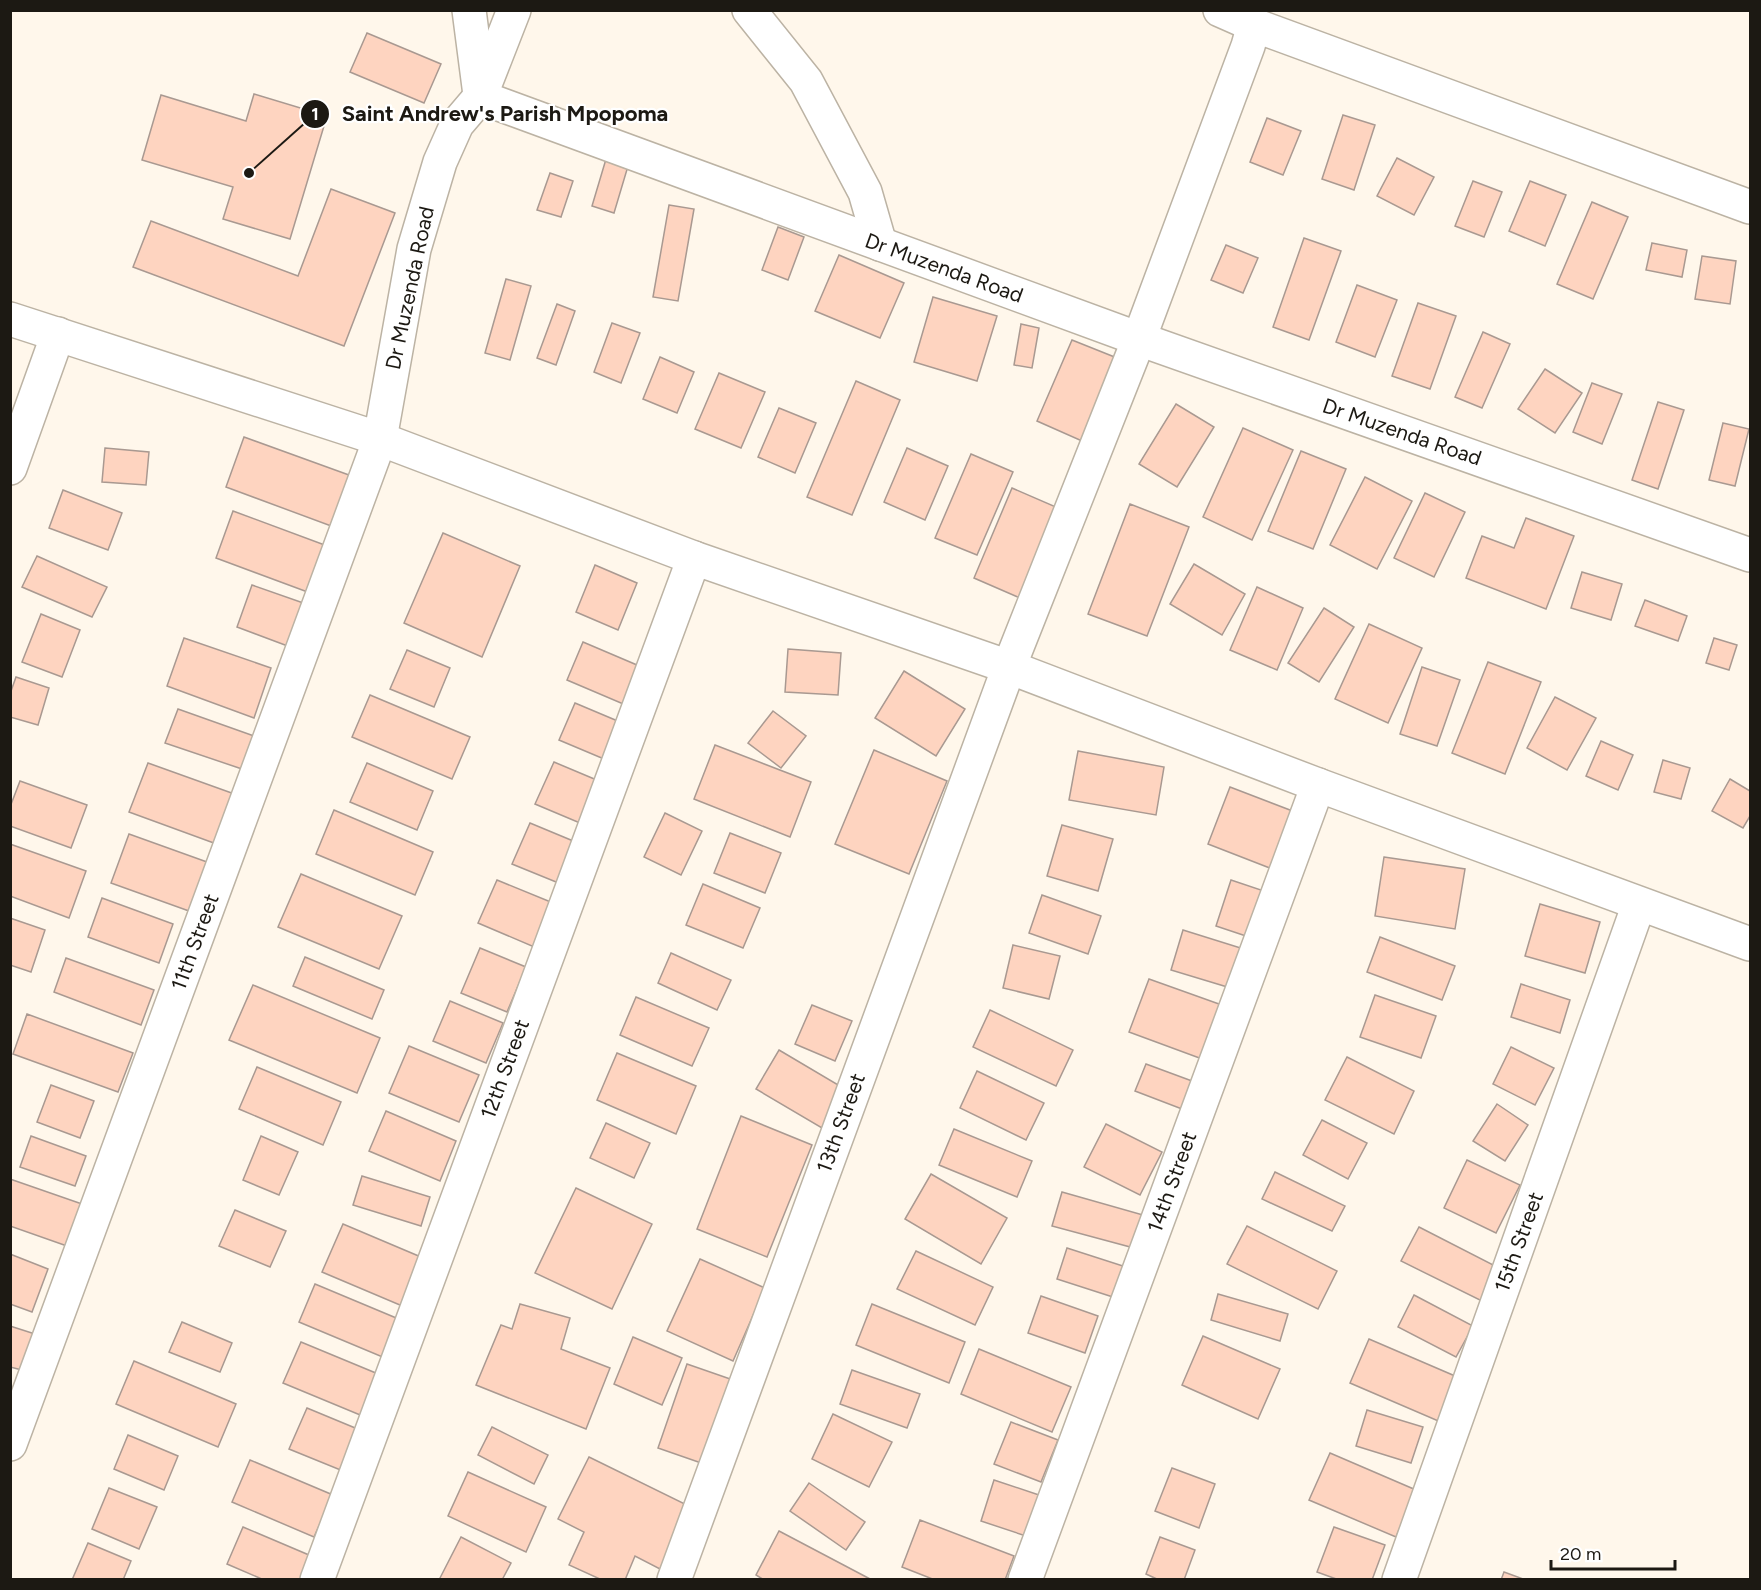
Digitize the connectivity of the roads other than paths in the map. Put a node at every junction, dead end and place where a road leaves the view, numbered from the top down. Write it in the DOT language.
graph roads {
  1 [pos="469,10"];
  2 [pos="514,10"];
  3 [pos="749,10"];
  4 [pos="1220,10"];
  5 [pos="1254,26"];
  6 [pos="480,97"];
  7 [pos="1750,207"];
  8 [pos="880,244"];
  9 [pos="10,319"];
  10 [pos="58,334"];
  11 [pos="1139,339"];
  12 [pos="380,439"];
  13 [pos="10,468"];
  14 [pos="1750,555"];
  15 [pos="694,558"];
  16 [pos="1009,667"];
  17 [pos="1318,785"];
  18 [pos="1639,904"];
  19 [pos="1750,944"];
  20 [pos="10,1444"];
  21 [pos="317,1580"];
  22 [pos="674,1580"];
  23 [pos="1025,1580"];
  24 [pos="1399,1580"];
  1 -- 6 [label="street"];
  2 -- 6 [label="street"];
  3 -- 8 [label="street"];
  4 -- 5 [label="street"];
  5 -- 7 [label="street"];
  5 -- 11 [label="street, 13th Street"];
  6 -- 8 [label="street, Dr Muzenda Road"];
  6 -- 12 [label="street, Dr Muzenda Road"];
  8 -- 11 [label="street, Dr Muzenda Road"];
  9 -- 10 [label="street"];
  10 -- 12 [label="street"];
  10 -- 13 [label="street"];
  11 -- 14 [label="street, Dr Muzenda Road"];
  11 -- 16 [label="street, 13th Street"];
  12 -- 15 [label="street"];
  12 -- 20 [label="street, 11th Street"];
  15 -- 16 [label="street"];
  15 -- 21 [label="street, 12th Street"];
  16 -- 17 [label="street"];
  16 -- 22 [label="street, 13th Street"];
  17 -- 18 [label="street"];
  17 -- 23 [label="street, 14th Street"];
  18 -- 19 [label="street"];
  18 -- 24 [label="street, 15th Street"];
}
